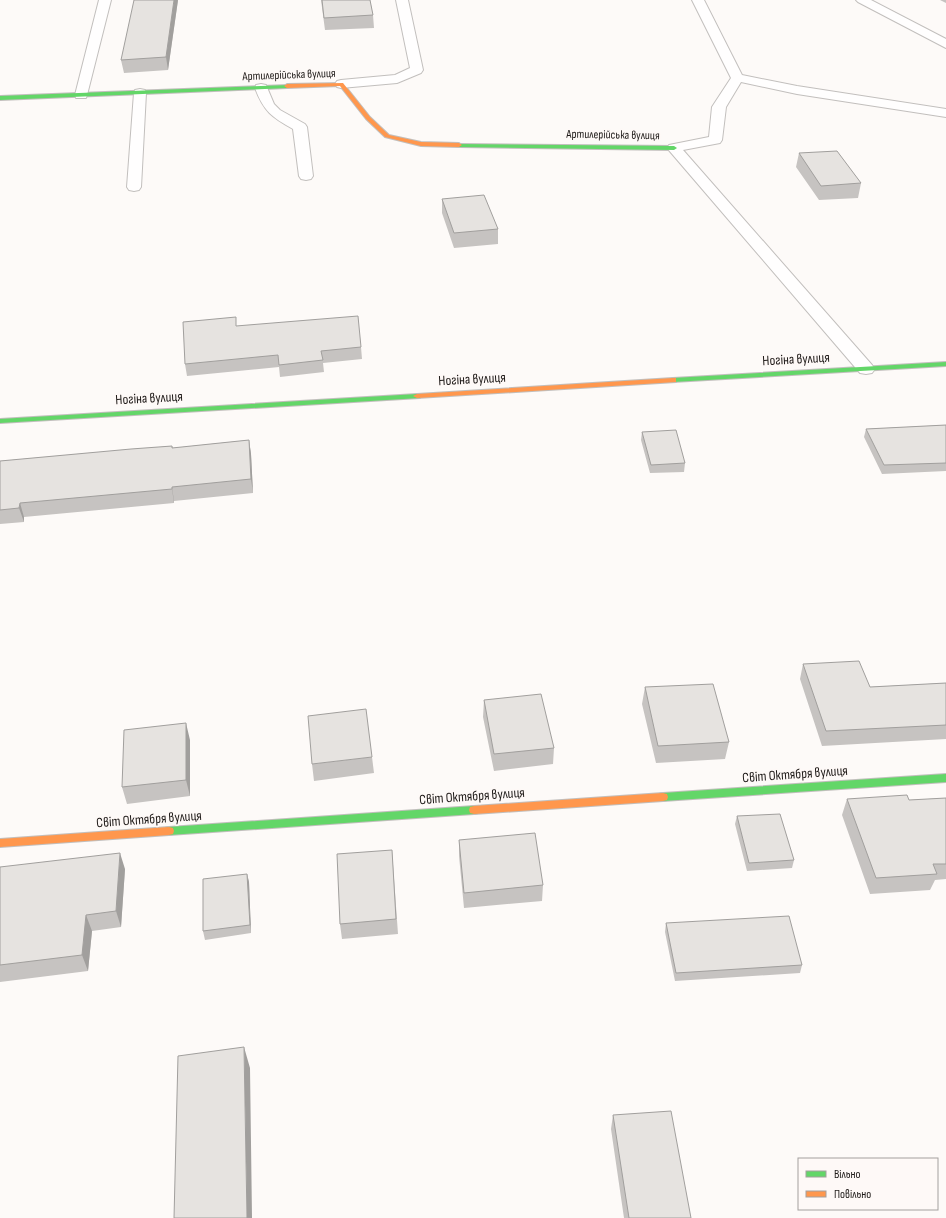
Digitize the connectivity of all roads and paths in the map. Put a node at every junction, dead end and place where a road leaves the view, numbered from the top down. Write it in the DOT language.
graph roads {
  1 [pos="105,0"];
  2 [pos="402,0"];
  3 [pos="698,0"];
  4 [pos="862,0"];
  5 [pos="946,44"];
  6 [pos="737,78"];
  7 [pos="341,84"];
  8 [pos="260,88"];
  9 [pos="140,93"];
  10 [pos="81,95"];
  11 [pos="0,98"];
  12 [pos="946,113"];
  13 [pos="674,148"];
  14 [pos="306,176"];
  15 [pos="134,187"];
  16 [pos="946,364"];
  17 [pos="866,369"];
  18 [pos="0,421"];
  19 [pos="946,778"];
  20 [pos="0,843"];
  1 -- 10 [label="street"];
  2 -- 7 [label="street"];
  3 -- 6 [label="street"];
  4 -- 5 [label="street"];
  6 -- 12 [label="street"];
  6 -- 13 [label="street"];
  7 -- 8 [label="street, Артилерійська вулиця"];
  7 -- 13 [label="street, Артилерійська вулиця"];
  8 -- 9 [label="street, Артилерійська вулиця"];
  8 -- 14 [label="street"];
  9 -- 10 [label="street, Артилерійська вулиця"];
  9 -- 15 [label="street"];
  10 -- 11 [label="street, Артилерійська вулиця"];
  13 -- 17 [label="street"];
  16 -- 17 [label="street, Ногіна вулиця"];
  17 -- 18 [label="street, Ногіна вулиця"];
  19 -- 20 [label="street, Світ Октября вулиця"];
}
